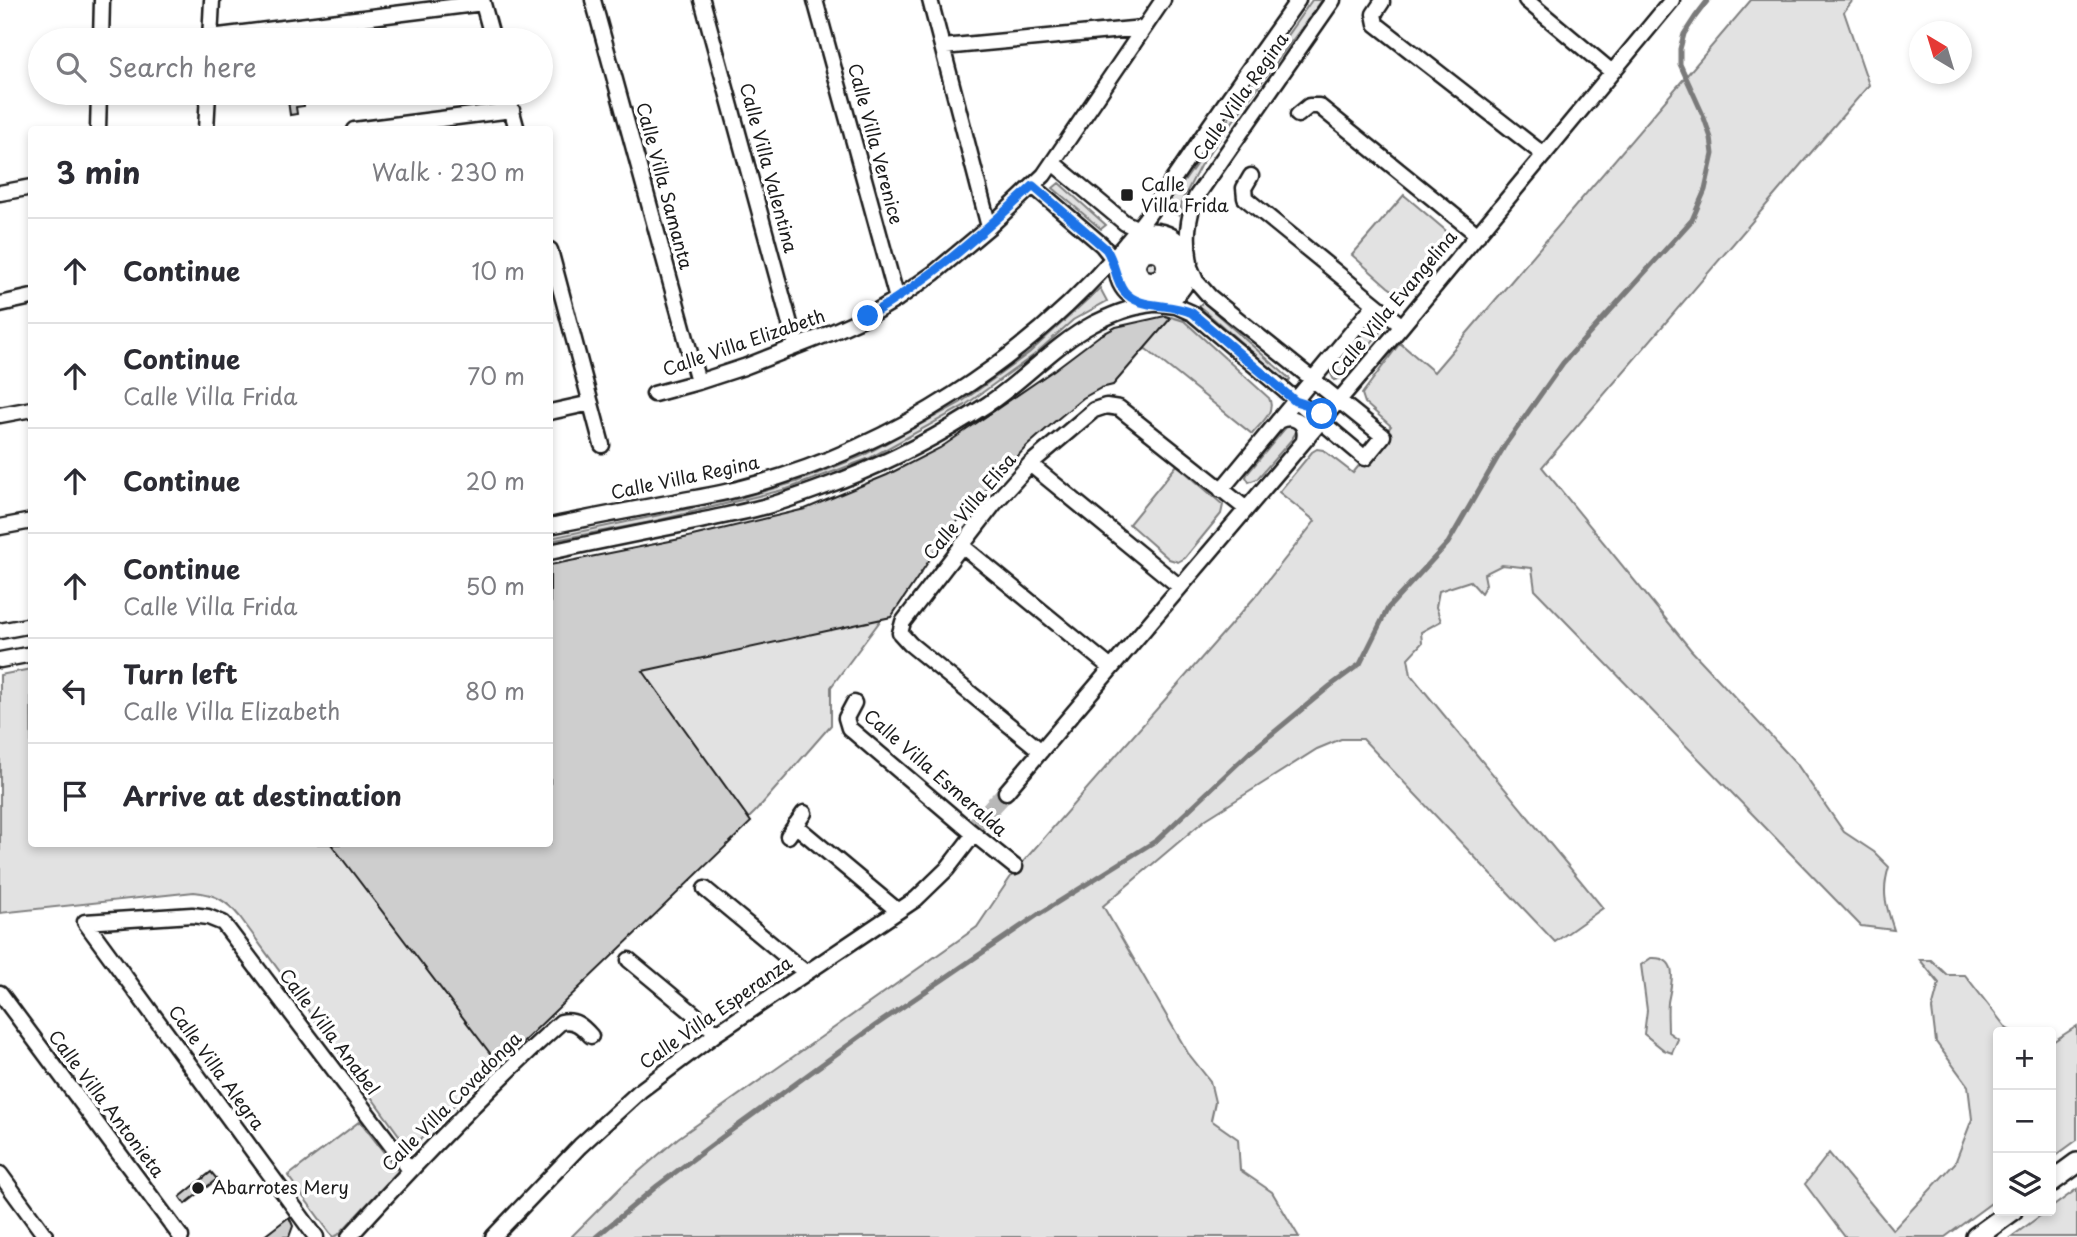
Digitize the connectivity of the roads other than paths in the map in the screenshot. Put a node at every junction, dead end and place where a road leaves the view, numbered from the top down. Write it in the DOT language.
graph roads {
  1 [pos="102,0"];
  2 [pos="212,0"];
  3 [pos="593,0"];
  4 [pos="702,0"];
  5 [pos="815,0"];
  6 [pos="930,0"];
  7 [pos="1163,0"];
  8 [pos="1298,0"];
  9 [pos="1334,0"];
  10 [pos="1526,0"];
  11 [pos="1672,0"];
  12 [pos="483,2"];
  13 [pos="1382,2"];
  14 [pos="101,28"];
  15 [pos="211,28"];
  16 [pos="286,28"];
  17 [pos="490,28"];
  18 [pos="1143,28"];
  19 [pos="943,47"];
  20 [pos="1612,72"];
  21 [pos="99,105"];
  22 [pos="207,105"];
  23 [pos="511,105"];
  24 [pos="512,110"];
  25 [pos="1298,115"];
  26 [pos="98,126"];
  27 [pos="206,126"];
  28 [pos="410,126"];
  29 [pos="516,126"];
  30 [pos="1544,155"];
  31 [pos="1053,163"];
  32 [pos="1251,176"];
  33 [pos="1033,186"];
  34 [pos="28,188"];
  35 [pos="0,193"];
  36 [pos="989,227"];
  37 [pos="1136,229"];
  38 [pos="1153,231"];
  39 [pos="1478,235"];
  40 [pos="1112,259"];
  41 [pos="553,261"];
  42 [pos="1152,270"];
  43 [pos="28,298"];
  44 [pos="897,299"];
  45 [pos="0,304"];
  46 [pos="1375,304"];
  47 [pos="1402,326"];
  48 [pos="796,346"];
  49 [pos="1313,371"];
  50 [pos="698,382"];
  51 [pos="654,394"];
  52 [pos="1345,395"];
  53 [pos="1288,398"];
  54 [pos="591,403"];
  55 [pos="28,410"];
  56 [pos="553,411"];
  57 [pos="0,415"];
  58 [pos="1316,415"];
  59 [pos="1279,421"];
  60 [pos="602,445"];
  61 [pos="1030,464"];
  62 [pos="1222,490"];
  63 [pos="1245,508"];
  64 [pos="28,522"];
  65 [pos="553,525"];
  66 [pos="0,527"];
  67 [pos="961,545"];
  68 [pos="553,551"];
  69 [pos="1180,587"];
  70 [pos="28,626"];
  71 [pos="0,631"];
  72 [pos="28,655"];
  73 [pos="0,660"];
  74 [pos="1111,668"];
  75 [pos="854,703"];
  76 [pos="1041,751"];
  77 [pos="1006,792"];
  78 [pos="804,813"];
  79 [pos="974,834"];
  80 [pos="1015,867"];
  81 [pos="705,890"];
  82 [pos="898,911"];
  83 [pos="216,919"];
  84 [pos="629,960"];
  85 [pos="806,973"];
  86 [pos="0,993"];
  87 [pos="717,1033"];
  88 [pos="591,1036"];
  89 [pos="2077,1163"];
  90 [pos="410,1170"];
  91 [pos="0,1174"];
  92 [pos="2056,1178"];
  93 [pos="2005,1216"];
  94 [pos="314,1236"];
  95 [pos="46,1237"];
  96 [pos="181,1237"];
  97 [pos="349,1237"];
  98 [pos="492,1237"];
  99 [pos="1976,1237"];
  1 -- 14 [label="street"];
  2 -- 15 [label="street"];
  3 -- 50 [label="street, Calle Villa Samanta"];
  4 -- 48 [label="street, Calle Villa Valentina"];
  5 -- 44 [label="street, Calle Villa Verenice"];
  6 -- 19 [label="street"];
  7 -- 18 [label="street, Calle Villa Elizabeth"];
  8 -- 37 [label="street, Calle Villa Regina"];
  9 -- 42 [label="street, Calle Villa Regina"];
  10 -- 20 [label="street"];
  11 -- 20 [label="street, Calle Villa Evangelina"];
  12 -- 16 [label="street"];
  12 -- 17 [label="street"];
  13 -- 30 [label="street"];
  18 -- 19 [label="street"];
  18 -- 31 [label="street, Calle Villa Elizabeth"];
  19 -- 36 [label="street"];
  20 -- 30 [label="street, Calle Villa Evangelina"];
  21 -- 26 [label="street"];
  22 -- 27 [label="street"];
  23 -- 24 [label="street"];
  24 -- 28 [label="street"];
  24 -- 29 [label="street"];
  25 -- 39 [label="street"];
  30 -- 39 [label="street, Calle Villa Evangelina"];
  31 -- 33 [label="street, Calle Villa Elizabeth"];
  31 -- 37 [label="street"];
  32 -- 46 [label="street"];
  33 -- 36 [label="street, Calle Villa Elizabeth"];
  33 -- 40 [label="street"];
  34 -- 35 [label="street"];
  36 -- 44 [label="street, Calle Villa Elizabeth"];
  37 -- 38 [label="street"];
  37 -- 42 [label="street, Calle Villa Regina"];
  38 -- 42 [label="street"];
  38 -- 42 [label="street"];
  39 -- 47 [label="street, Calle Villa Evangelina"];
  40 -- 42 [label="street, Calle Villa Regina"];
  40 -- 42 [label="street"];
  40 -- 65 [label="street, Calle Villa Regina"];
  41 -- 54 [label="street"];
  42 -- 49 [label="street"];
  42 -- 53 [label="street"];
  42 -- 68 [label="street"];
  43 -- 45 [label="street"];
  44 -- 48 [label="street, Calle Villa Elizabeth"];
  46 -- 47 [label="street"];
  46 -- 49 [label="street, Calle Villa Evangelina"];
  47 -- 52 [label="street, Calle Villa Evangelina"];
  48 -- 50 [label="street, Calle Villa Elizabeth"];
  49 -- 52 [label="street"];
  49 -- 52 [label="street"];
  49 -- 53 [label="street, Calle Villa Evangelina"];
  49 -- 58 [label="street"];
  50 -- 51 [label="street, Calle Villa Elizabeth"];
  52 -- 58 [label="street, Calle Villa Evangelina"];
  52 -- 58 [label="street"];
  52 -- 58 [label="street"];
  53 -- 58 [label="street"];
  53 -- 58 [label="street"];
  53 -- 59 [label="street"];
  54 -- 56 [label="street"];
  54 -- 60 [label="street"];
  55 -- 57 [label="street"];
  58 -- 59 [label="street"];
  58 -- 63 [label="street, Calle Villa Evangelina"];
  59 -- 62 [label="street"];
  61 -- 62 [label="street, Calle Villa Elisa"];
  61 -- 67 [label="street, Calle Villa Elisa"];
  61 -- 69 [label="street"];
  62 -- 63 [label="street, Calle Villa Elisa"];
  63 -- 69 [label="street, Calle Villa Evangelina"];
  64 -- 66 [label="street"];
  67 -- 74 [label="street"];
  67 -- 76 [label="street, Calle Villa Elisa"];
  69 -- 74 [label="street, Calle Villa Evangelina"];
  70 -- 71 [label="street"];
  72 -- 73 [label="street"];
  74 -- 76 [label="street, Calle Villa Evangelina"];
  75 -- 79 [label="street, Calle Villa Esmeralda"];
  76 -- 77 [label="street, Calle Villa Evangelina"];
  78 -- 82 [label="street"];
  79 -- 80 [label="street, Calle Villa Esmeralda"];
  79 -- 82 [label="street, Calle Villa Esperanza"];
  81 -- 85 [label="street"];
  82 -- 85 [label="street, Calle Villa Esperanza"];
  83 -- 90 [label="street, Calle Villa Anabel"];
  83 -- 94 [label="street, Calle Villa Alegra"];
  84 -- 87 [label="street"];
  85 -- 87 [label="street, Calle Villa Esperanza"];
  86 -- 96 [label="street, Calle Villa Antonieta"];
  87 -- 98 [label="street, Calle Villa Esperanza"];
  88 -- 90 [label="street, Calle Villa Covadonga"];
  89 -- 92 [label="main road"];
  90 -- 97 [label="street, Calle Villa Covadonga"];
  91 -- 95 [label="street"];
  93 -- 99 [label="main road"];
}
